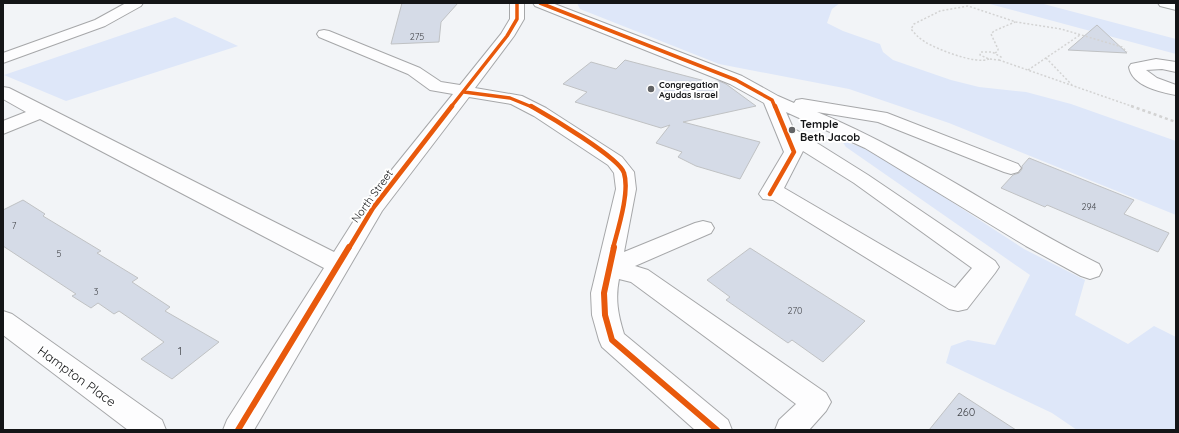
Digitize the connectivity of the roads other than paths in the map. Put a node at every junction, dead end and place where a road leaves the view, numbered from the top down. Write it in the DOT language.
graph roads {
  1 [pos="136,3"];
  2 [pos="517,3"];
  3 [pos="540,3"];
  4 [pos="1165,3"];
  5 [pos="1176,6"];
  6 [pos="324,34"];
  7 [pos="3,58"];
  8 [pos="1176,67"];
  9 [pos="1176,90"];
  10 [pos="3,92"];
  11 [pos="464,92"];
  12 [pos="772,100"];
  13 [pos="41,112"];
  14 [pos="3,128"];
  15 [pos="786,132"];
  16 [pos="1011,168"];
  17 [pos="703,228"];
  18 [pos="339,265"];
  19 [pos="610,268"];
  20 [pos="1090,270"];
  21 [pos="3,321"];
  22 [pos="151,430"];
  23 [pos="238,430"];
  24 [pos="717,430"];
  25 [pos="790,430"];
  1 -- 7 [label="street"];
  2 -- 11 [label="street, North Street"];
  3 -- 12 [label="street"];
  4 -- 5 [label="street"];
  6 -- 11 [label="street"];
  8 -- 9 [label="street"];
  10 -- 13 [label="street"];
  11 -- 18 [label="street, North Street"];
  11 -- 19 [label="street"];
  12 -- 15 [label="street"];
  12 -- 16 [label="street"];
  12 -- 20 [label="street"];
  13 -- 14 [label="street"];
  13 -- 18 [label="street"];
  15 -- 15 [label="street"];
  17 -- 19 [label="street"];
  18 -- 23 [label="street, North Street"];
  19 -- 24 [label="street"];
  19 -- 25 [label="street"];
  21 -- 22 [label="street, Hampton Place"];
}
